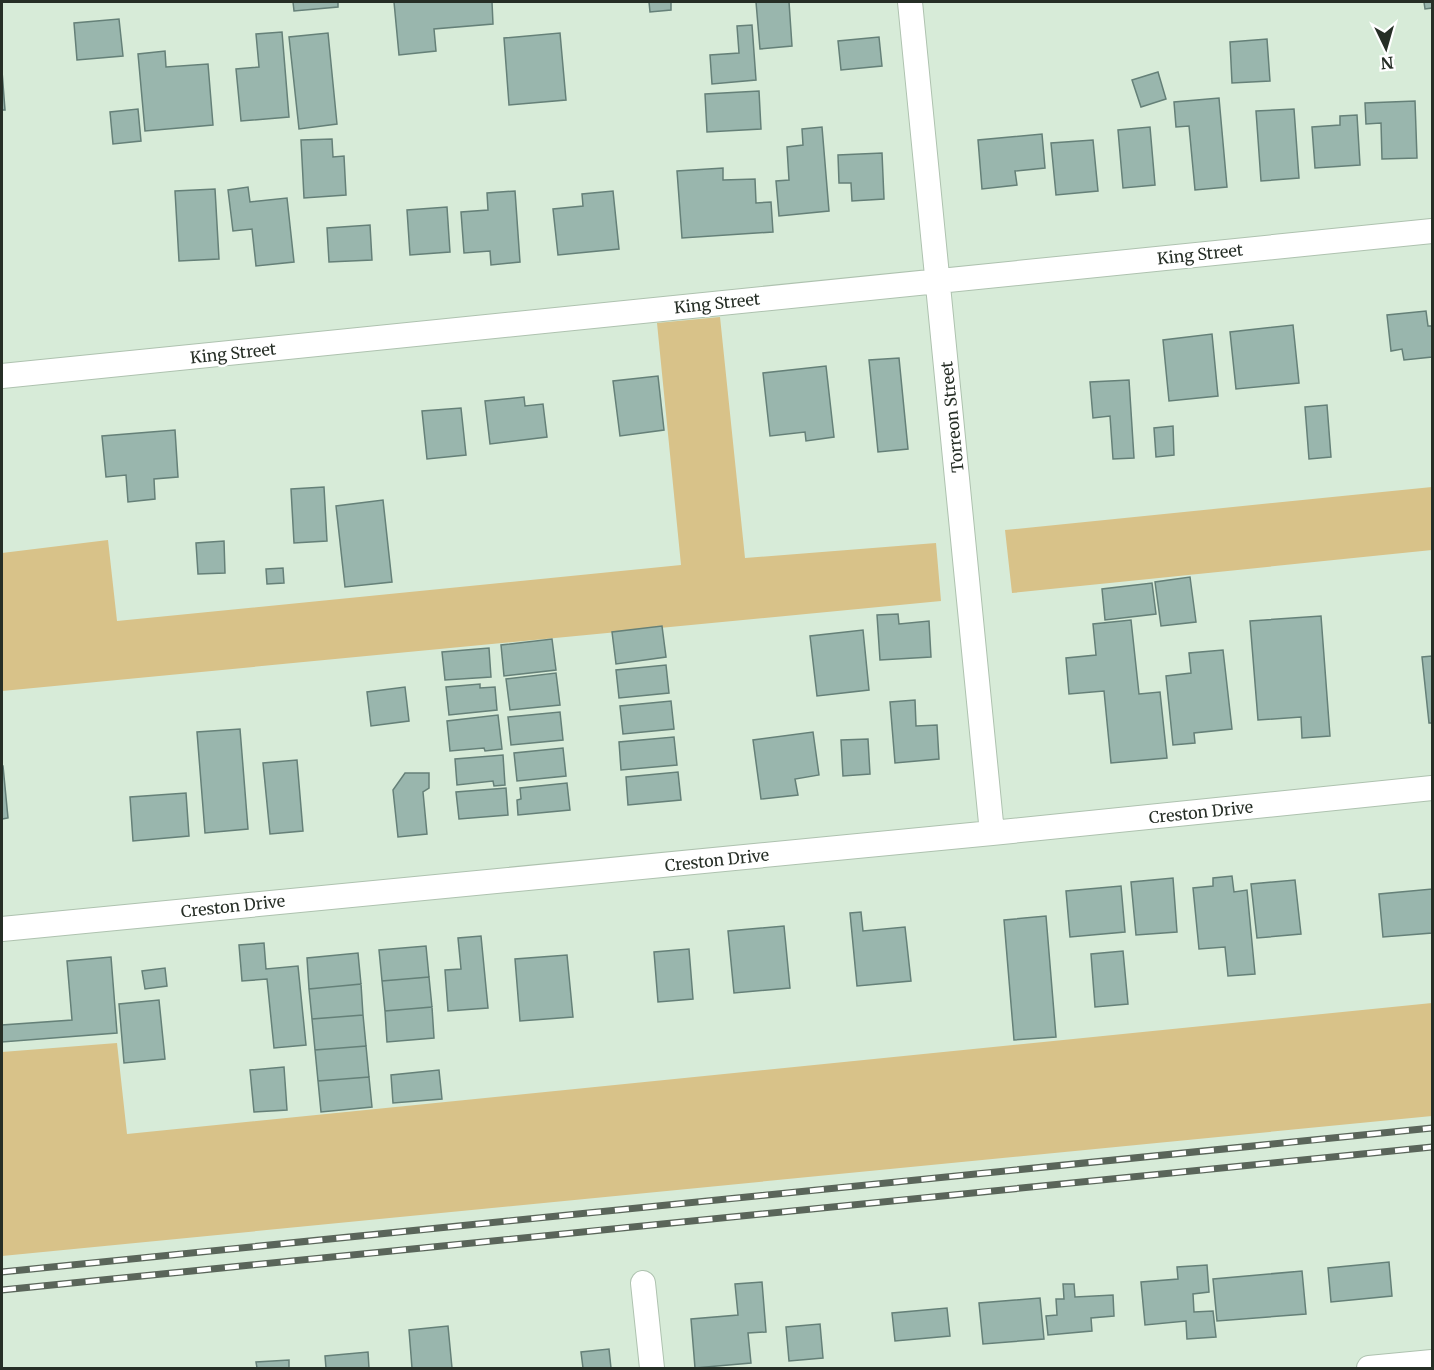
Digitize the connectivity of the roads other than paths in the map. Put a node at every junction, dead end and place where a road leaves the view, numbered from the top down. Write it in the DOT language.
graph roads {
  1 [pos="910,2"];
  2 [pos="1432,231"];
  3 [pos="938,280"];
  4 [pos="2,376"];
  5 [pos="1432,788"];
  6 [pos="992,833"];
  7 [pos="2,929"];
  8 [pos="643,1283"];
  9 [pos="1432,1362"];
  10 [pos="652,1368"];
  11 [pos="1369,1368"];
  1 -- 3 [label="street, Torreon Street"];
  2 -- 3 [label="street, King Street"];
  3 -- 4 [label="street, King Street"];
  3 -- 6 [label="street, Torreon Street"];
  5 -- 6 [label="street, Creston Drive"];
  6 -- 7 [label="street, Creston Drive"];
  8 -- 10 [label="street"];
  9 -- 11 [label="street"];
}
